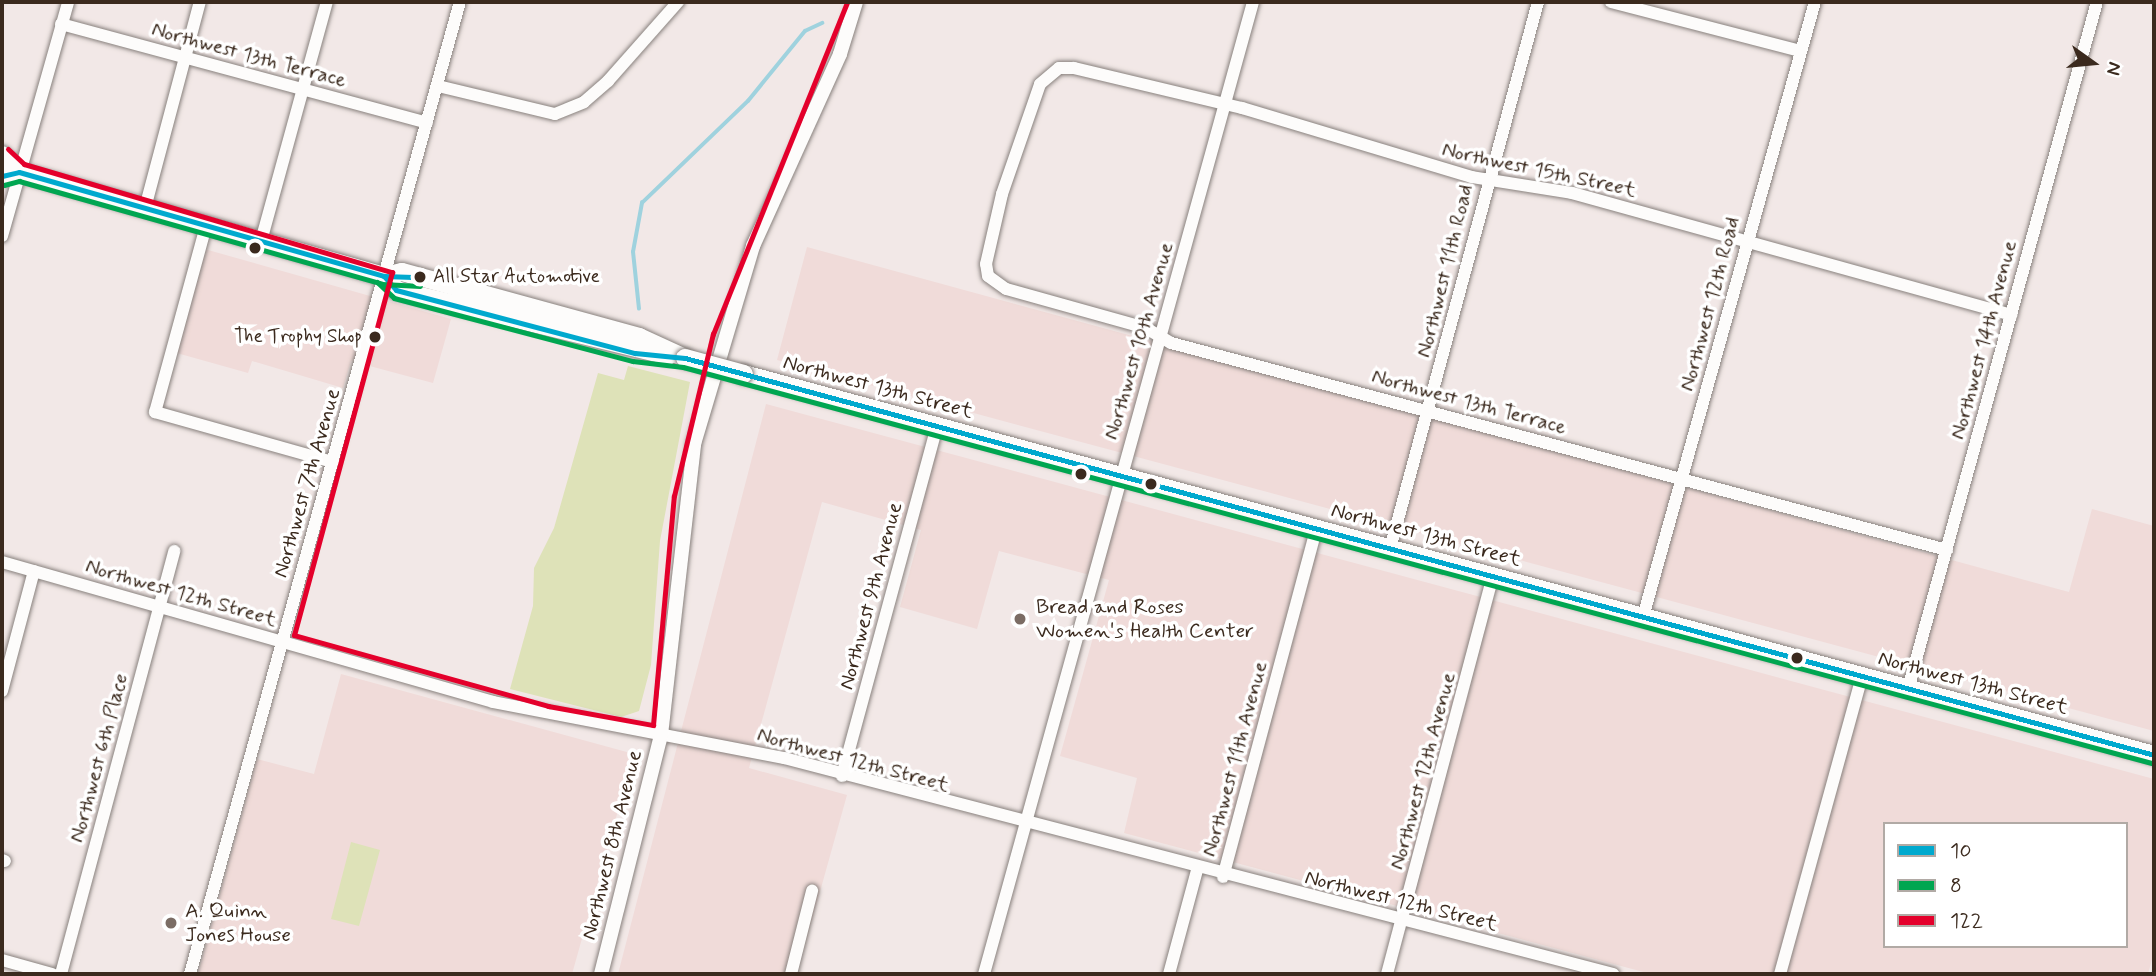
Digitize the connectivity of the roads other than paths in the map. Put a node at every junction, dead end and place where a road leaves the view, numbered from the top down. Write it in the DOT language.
graph roads {
  1 [pos="68,2"];
  2 [pos="200,2"];
  3 [pos="327,2"];
  4 [pos="460,2"];
  5 [pos="678,2"];
  6 [pos="856,2"];
  7 [pos="1253,2"];
  8 [pos="1538,2"];
  9 [pos="1611,2"];
  10 [pos="1815,2"];
  11 [pos="2097,2"];
  12 [pos="61,24"];
  13 [pos="1800,51"];
  14 [pos="184,57"];
  15 [pos="438,86"];
  16 [pos="304,88"];
  17 [pos="1225,105"];
  18 [pos="427,123"];
  19 [pos="2,155"];
  20 [pos="10,174"];
  21 [pos="1489,180"];
  22 [pos="145,208"];
  23 [pos="206,226"];
  24 [pos="2,236"];
  25 [pos="261,241"];
  26 [pos="1746,245"];
  27 [pos="384,276"];
  28 [pos="988,276"];
  29 [pos="2011,315"];
  30 [pos="1161,337"];
  31 [pos="1429,411"];
  32 [pos="937,426"];
  33 [pos="333,462"];
  34 [pos="1121,476"];
  35 [pos="1682,479"];
  36 [pos="1316,529"];
  37 [pos="1390,549"];
  38 [pos="1947,550"];
  39 [pos="174,551"];
  40 [pos="2,562"];
  41 [pos="34,571"];
  42 [pos="1493,577"];
  43 [pos="159,605"];
  44 [pos="1643,617"];
  45 [pos="283,641"];
  46 [pos="1862,676"];
  47 [pos="1908,689"];
  48 [pos="2,691"];
  49 [pos="661,735"];
  50 [pos="2154,755"];
  51 [pos="842,776"];
  52 [pos="1026,824"];
  53 [pos="1196,870"];
  54 [pos="1223,877"];
  55 [pos="812,891"];
  56 [pos="1404,921"];
  57 [pos="2,960"];
  58 [pos="1581,970"];
  59 [pos="52,974"];
  60 [pos="61,974"];
  61 [pos="190,974"];
  62 [pos="601,974"];
  63 [pos="791,974"];
  64 [pos="984,974"];
  65 [pos="1169,974"];
  66 [pos="1387,974"];
  67 [pos="1613,974"];
  68 [pos="1780,974"];
  1 -- 12 [label="street"];
  2 -- 14 [label="street"];
  3 -- 16 [label="street"];
  4 -- 15 [label="street, Northwest 7th Avenue"];
  5 -- 15 [label="street"];
  6 -- 49 [label="street, Northwest 8th Avenue"];
  7 -- 17 [label="street, Northwest 10th Avenue"];
  8 -- 21 [label="street, Northwest 11th Road"];
  9 -- 13 [label="street"];
  10 -- 13 [label="street, Northwest 12th Road"];
  11 -- 29 [label="street, Northwest 14th Avenue"];
  12 -- 14 [label="street, Northwest 13th Terrace"];
  12 -- 20 [label="street"];
  13 -- 26 [label="street, Northwest 12th Road"];
  14 -- 16 [label="street, Northwest 13th Terrace"];
  14 -- 22 [label="street"];
  15 -- 18 [label="street, Northwest 7th Avenue"];
  16 -- 18 [label="street, Northwest 13th Terrace"];
  16 -- 25 [label="street"];
  17 -- 21 [label="street, Northwest 15th Street"];
  17 -- 28 [label="street, Northwest 15th Street"];
  17 -- 30 [label="street, Northwest 10th Avenue"];
  18 -- 27 [label="street, Northwest 7th Avenue"];
  19 -- 20 [label="main road, Northwest 13th Street"];
  20 -- 22 [label="main road, Northwest 13th Street"];
  20 -- 24 [label="street"];
  21 -- 26 [label="street, Northwest 15th Street"];
  21 -- 31 [label="street, Northwest 11th Road"];
  22 -- 23 [label="main road, Northwest 13th Street"];
  23 -- 25 [label="main road, Northwest 13th Street"];
  23 -- 33 [label="street"];
  25 -- 27 [label="main road, Northwest 13th Street"];
  26 -- 29 [label="street, Northwest 15th Street"];
  26 -- 35 [label="street, Northwest 12th Road"];
  27 -- 32 [label="main road, Northwest 13th Street, bridge"];
  27 -- 33 [label="street, Northwest 7th Avenue"];
  28 -- 30 [label="street, Northwest 13th Terrace"];
  29 -- 38 [label="street, Northwest 14th Avenue"];
  30 -- 31 [label="street, Northwest 13th Terrace"];
  30 -- 34 [label="street, Northwest 10th Avenue"];
  31 -- 35 [label="street, Northwest 13th Terrace"];
  31 -- 37 [label="street, Northwest 11th Road"];
  32 -- 34 [label="main road, Northwest 13th Street"];
  32 -- 51 [label="street, Northwest 9th Avenue"];
  33 -- 45 [label="street, Northwest 7th Avenue"];
  34 -- 36 [label="main road, Northwest 13th Street"];
  34 -- 52 [label="street, Northwest 10th Avenue"];
  35 -- 38 [label="street, Northwest 13th Terrace"];
  35 -- 44 [label="street, Northwest 12th Road"];
  36 -- 37 [label="main road, Northwest 13th Street"];
  36 -- 54 [label="street, Northwest 11th Avenue"];
  37 -- 42 [label="main road, Northwest 13th Street"];
  38 -- 47 [label="street, Northwest 14th Avenue"];
  39 -- 43 [label="street, Northwest 6th Place"];
  40 -- 41 [label="street, Northwest 12th Street"];
  41 -- 43 [label="street, Northwest 12th Street"];
  41 -- 48 [label="street"];
  42 -- 44 [label="main road, Northwest 13th Street"];
  42 -- 56 [label="street, Northwest 12th Avenue"];
  43 -- 45 [label="street, Northwest 12th Street"];
  43 -- 60 [label="street, Northwest 6th Place"];
  44 -- 46 [label="main road, Northwest 13th Street"];
  45 -- 49 [label="street, Northwest 12th Street"];
  45 -- 61 [label="street, Northwest 7th Avenue"];
  46 -- 47 [label="main road, Northwest 13th Street"];
  46 -- 68 [label="street"];
  47 -- 50 [label="main road, Northwest 13th Street"];
  49 -- 51 [label="street, Northwest 12th Street"];
  49 -- 62 [label="street, Northwest 8th Avenue"];
  51 -- 52 [label="street, Northwest 12th Street"];
  52 -- 53 [label="street, Northwest 12th Street"];
  52 -- 64 [label="street, Northwest 10th Avenue"];
  53 -- 54 [label="street, Northwest 12th Street"];
  53 -- 65 [label="street, Northwest 11th Avenue"];
  54 -- 56 [label="street, Northwest 12th Street"];
  55 -- 63 [label="street"];
  56 -- 58 [label="street, Northwest 12th Street"];
  56 -- 66 [label="street, Northwest 12th Avenue"];
  57 -- 59 [label="street"];
  58 -- 67 [label="street, Northwest 12th Street"];
}
